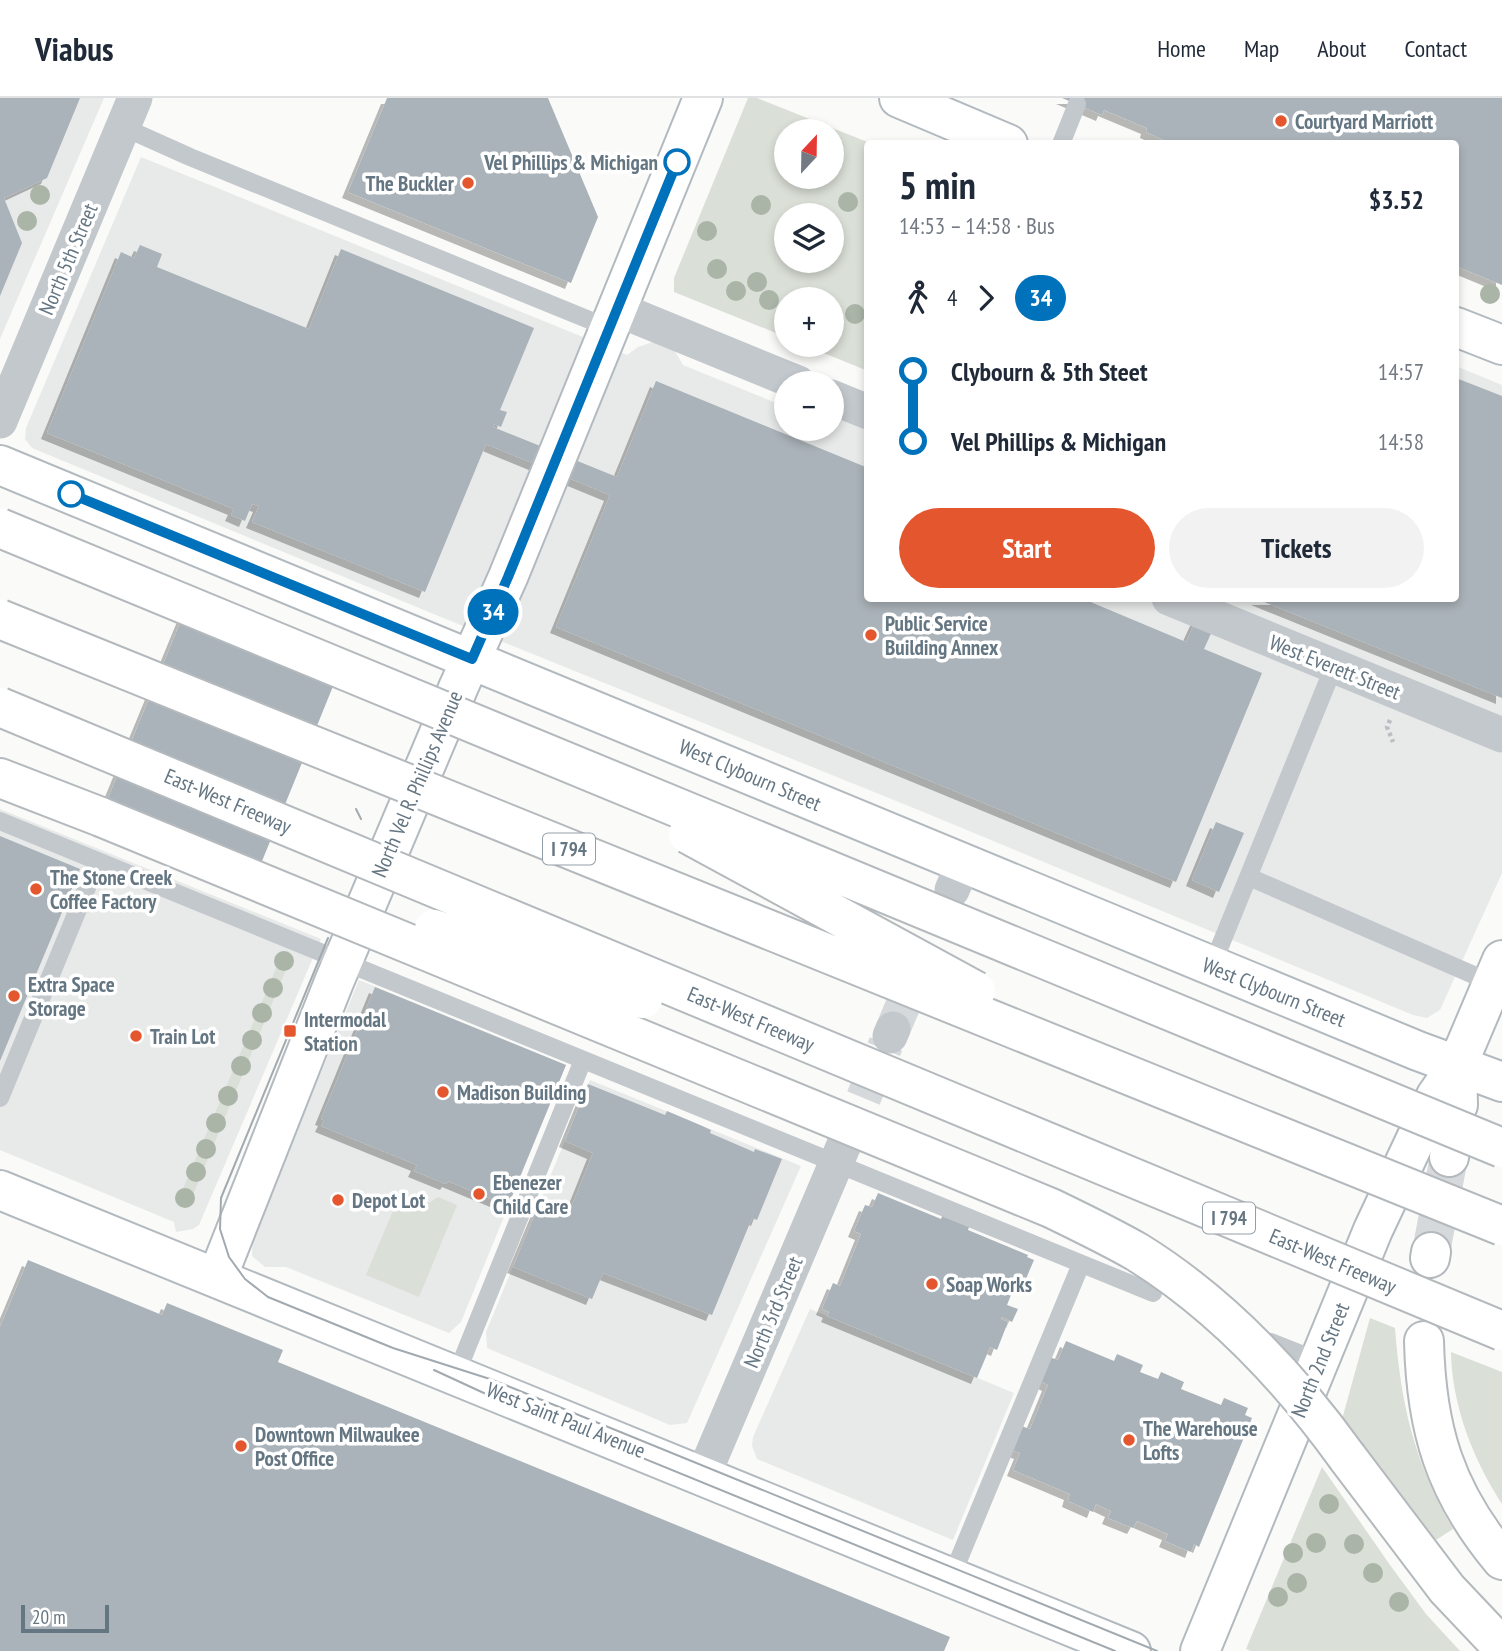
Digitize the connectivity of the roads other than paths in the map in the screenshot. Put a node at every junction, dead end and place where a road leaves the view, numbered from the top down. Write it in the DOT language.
graph roads {
  1 [pos="704,98"];
  2 [pos="899,98"];
  3 [pos="1077,104"];
  4 [pos="129,113"];
  5 [pos="999,140"];
  6 [pos="1063,140"];
  7 [pos="613,319"];
  8 [pos="1459,328"];
  9 [pos="1502,345"];
  10 [pos="774,375"];
  11 [pos="844,402"];
  12 [pos="864,410"];
  13 [pos="0,421"];
  14 [pos="0,465"];
  15 [pos="0,528"];
  16 [pos="1179,602"];
  17 [pos="0,619"];
  18 [pos="472,659"];
  19 [pos="1334,666"];
  20 [pos="0,707"];
  21 [pos="1502,735"];
  22 [pos="508,736"];
  23 [pos="0,778"];
  24 [pos="101,817"];
  25 [pos="0,821"];
  26 [pos="98,862"];
  27 [pos="1249,877"];
  28 [pos="343,961"];
  29 [pos="1212,966"];
  30 [pos="1497,971"];
  31 [pos="583,1060"];
  32 [pos="1457,1066"];
  33 [pos="1138,1079"];
  34 [pos="1502,1082"];
  35 [pos="0,1098"];
  36 [pos="956,1104"];
  37 [pos="1458,1105"];
  38 [pos="1502,1148"];
  39 [pos="839,1156"];
  40 [pos="0,1189"];
  41 [pos="1502,1226"];
  42 [pos="1081,1264"];
  43 [pos="217,1278"];
  44 [pos="1153,1293"];
  45 [pos="1502,1331"];
  46 [pos="1424,1341"];
  47 [pos="1271,1342"];
  48 [pos="1319,1361"];
  49 [pos="456,1375"];
  50 [pos="703,1476"];
  51 [pos="1502,1560"];
  52 [pos="951,1578"];
  53 [pos="1502,1647"];
  54 [pos="1131,1651"];
  55 [pos="1200,1651"];
  1 -- 7 [label="main road, North Vel R. Phillips Avenue"];
  2 -- 5 [label="main road"];
  3 -- 6 [label="lane"];
  4 -- 7 [label="lane"];
  4 -- 13 [label="street, North 5th Street"];
  7 -- 10 [label="street"];
  7 -- 18 [label="main road, North Vel R. Phillips Avenue"];
  8 -- 9 [label="main road"];
  11 -- 12 [label="street"];
  14 -- 18 [label="main road, West Clybourn Street"];
  15 -- 22 [label="main road, bridge"];
  16 -- 19 [label="street, West Everett Street"];
  17 -- 33 [label="main road, I 794, bridge"];
  18 -- 28 [label="main road, North Vel R. Phillips Avenue"];
  18 -- 29 [label="main road, West Clybourn Street"];
  19 -- 21 [label="street, West Everett Street"];
  19 -- 27 [label="lane"];
  20 -- 36 [label="main road, East-West Freeway / I 794, bridge"];
  22 -- 33 [label="main road, bridge"];
  22 -- 38 [label="main road, bridge"];
  23 -- 24 [label="main road"];
  24 -- 36 [label="main road, bridge"];
  24 -- 53 [label="main road, bridge"];
  25 -- 26 [label="lane"];
  26 -- 28 [label="lane"];
  26 -- 35 [label="lane"];
  27 -- 29 [label="lane"];
  27 -- 30 [label="lane"];
  28 -- 31 [label="lane"];
  28 -- 43 [label="main road, North Vel R. Phillips Avenue"];
  29 -- 32 [label="main road, West Clybourn Street"];
  30 -- 32 [label="main road, North 2nd Street"];
  31 -- 39 [label="lane"];
  31 -- 49 [label="lane"];
  32 -- 34 [label="main road, West Clybourn Street"];
  32 -- 37 [label="main road"];
  32 -- 48 [label="main road, North 2nd Street"];
  33 -- 41 [label="main road, I 794, bridge"];
  36 -- 45 [label="main road, East-West Freeway / I 794, bridge"];
  39 -- 42 [label="lane"];
  39 -- 50 [label="street, North 3rd Street"];
  40 -- 43 [label="main road, West Saint Paul Avenue"];
  42 -- 44 [label="lane"];
  42 -- 52 [label="lane"];
  43 -- 49 [label="main road, West Saint Paul Avenue"];
  46 -- 51 [label="main road"];
  47 -- 48 [label="lane"];
  48 -- 55 [label="main road, North 2nd Street"];
  49 -- 50 [label="main road, West Saint Paul Avenue"];
  50 -- 52 [label="main road, West Saint Paul Avenue"];
  52 -- 54 [label="main road, West Saint Paul Avenue"];
}
